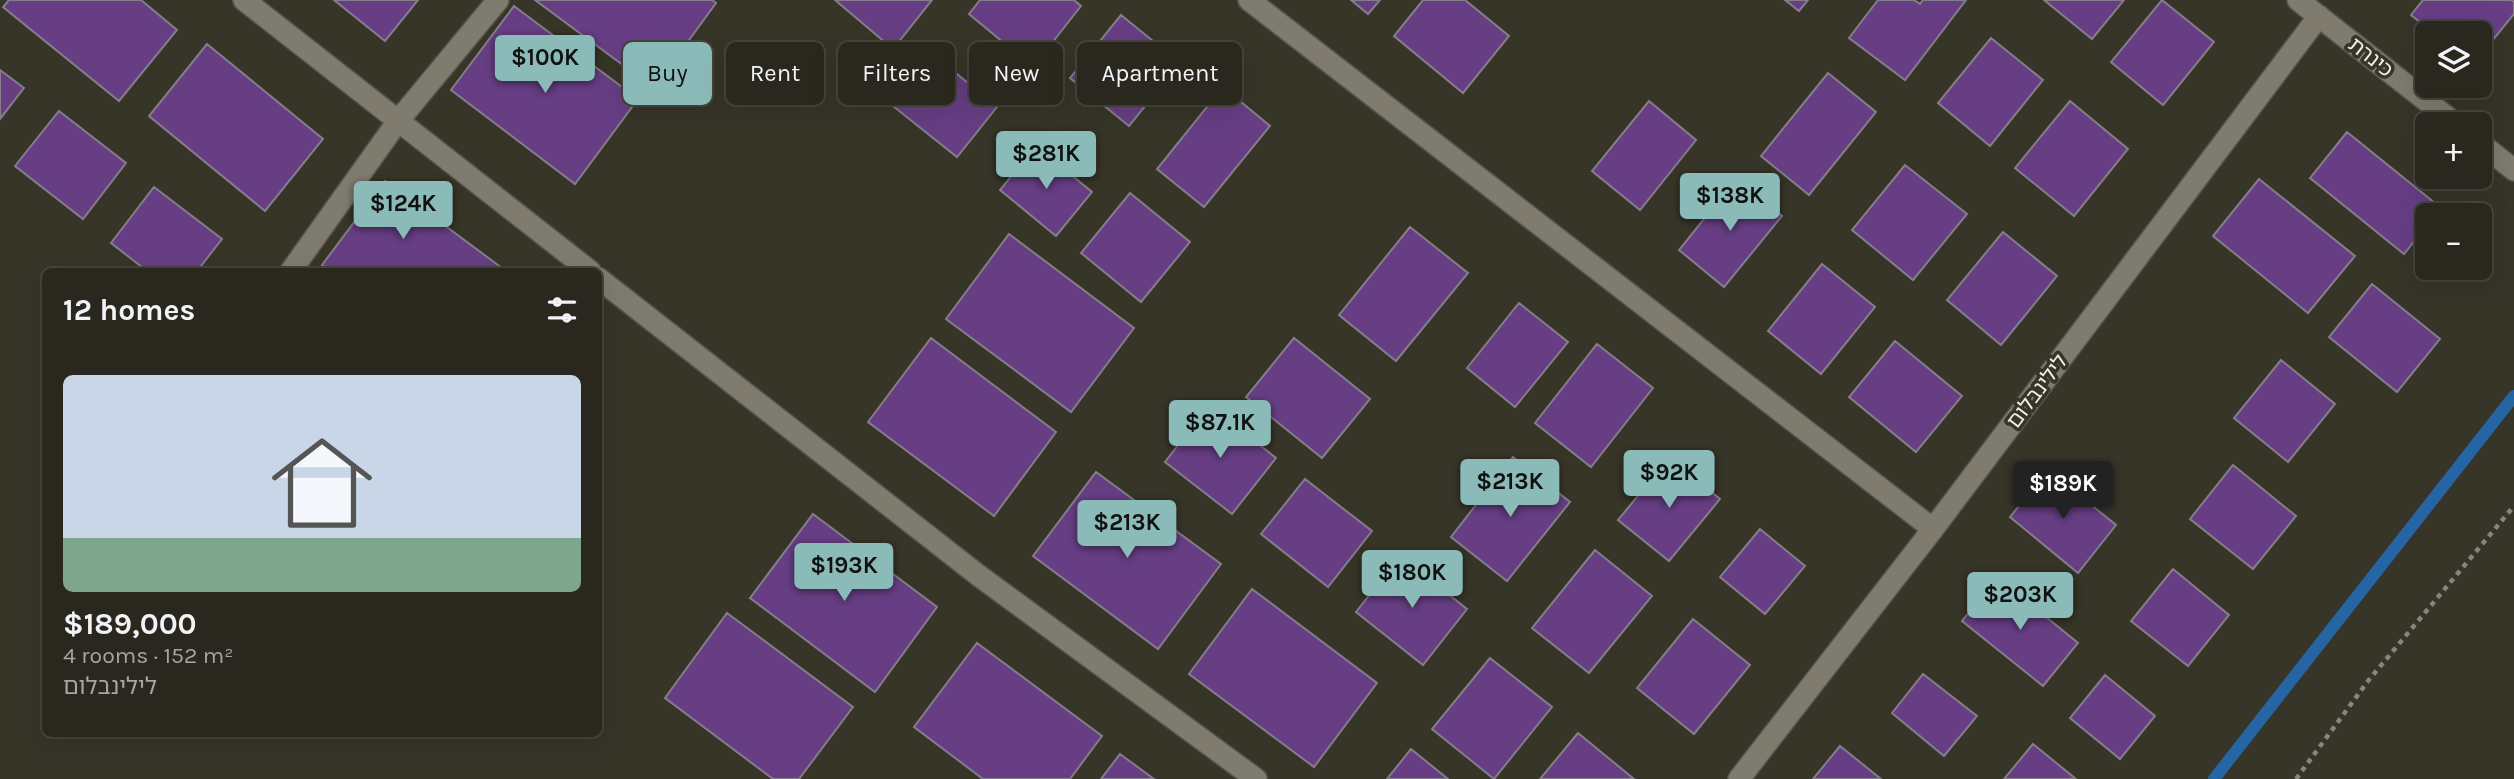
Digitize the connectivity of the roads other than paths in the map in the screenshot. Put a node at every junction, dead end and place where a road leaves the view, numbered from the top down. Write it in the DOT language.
graph roads {
  1 [pos="244,0"];
  2 [pos="498,0"];
  3 [pos="1249,0"];
  4 [pos="2298,0"];
  5 [pos="2325,8"];
  6 [pos="2442,112"];
  7 [pos="398,121"];
  8 [pos="2492,153"];
  9 [pos="2514,170"];
  10 [pos="294,268"];
  11 [pos="586,268"];
  12 [pos="602,281"];
  13 [pos="1933,528"];
  14 [pos="1256,779"];
  15 [pos="1739,779"];
  1 -- 7 [label="street"];
  2 -- 7 [label="street"];
  3 -- 13 [label="street"];
  4 -- 5 [label="street, כינרת"];
  5 -- 6 [label="street, כינרת"];
  5 -- 13 [label="street, לילינבלום"];
  7 -- 10 [label="street"];
  7 -- 11 [label="street"];
  8 -- 9 [label="street"];
  12 -- 14 [label="street"];
  13 -- 15 [label="street, לילינבלום"];
}
